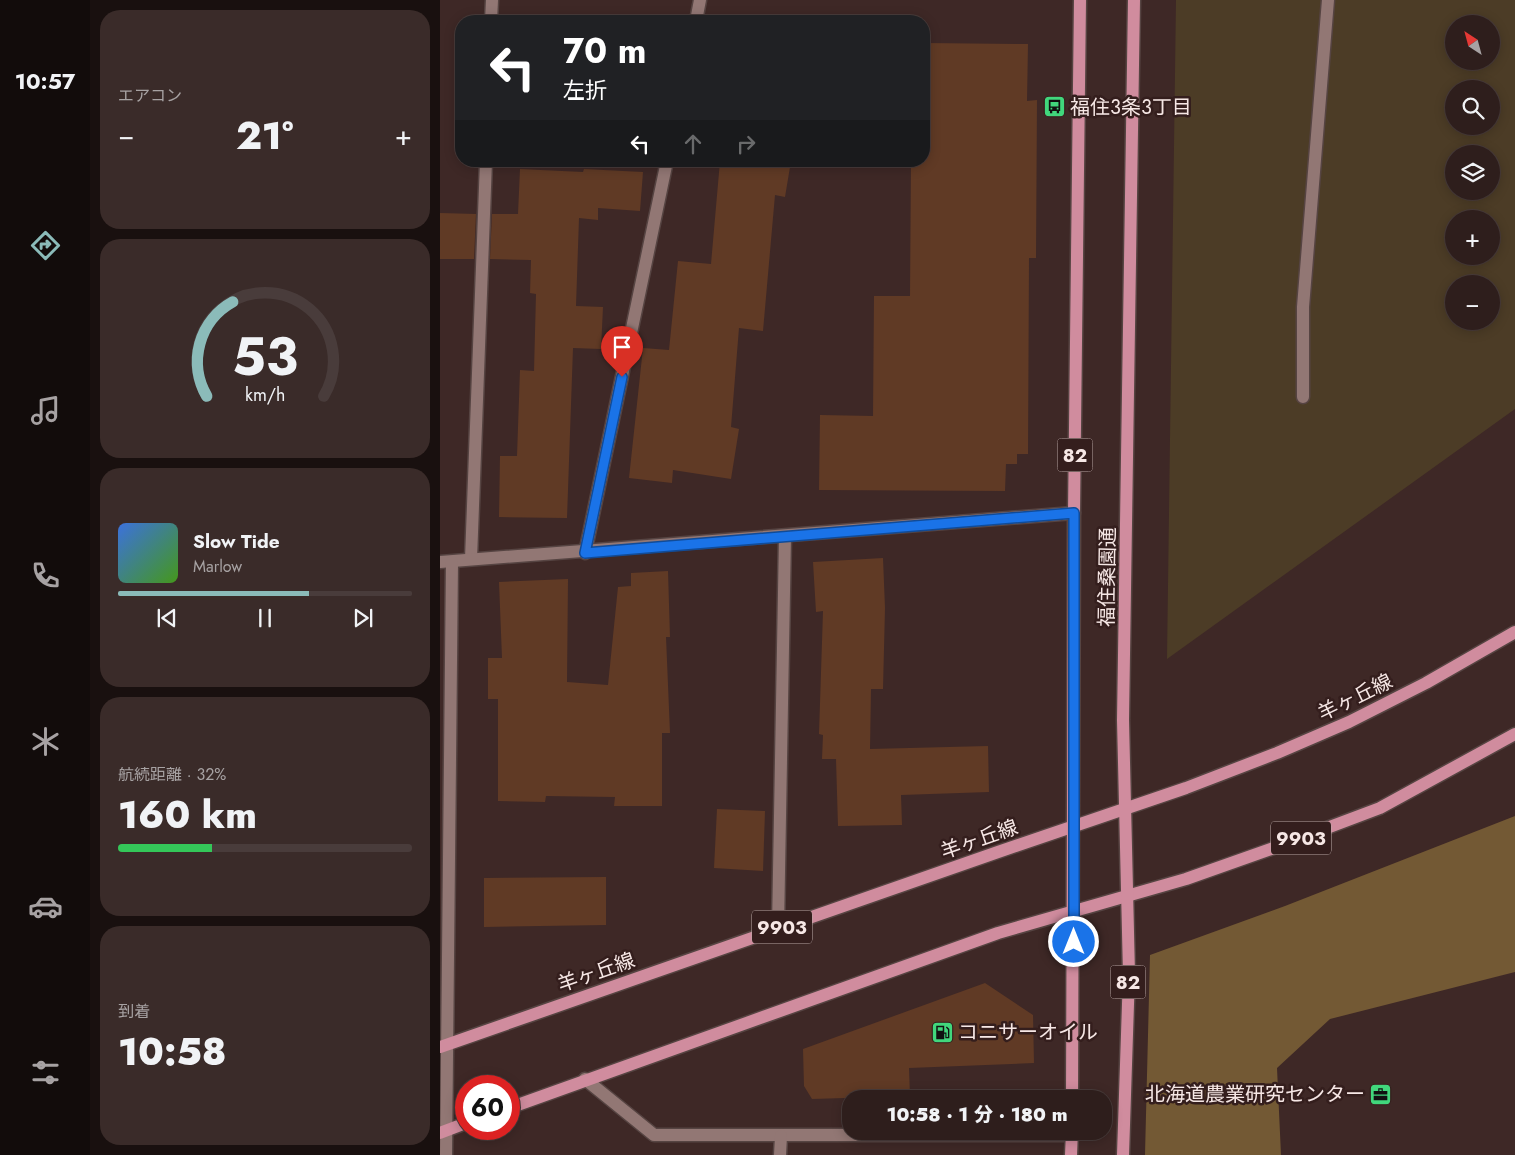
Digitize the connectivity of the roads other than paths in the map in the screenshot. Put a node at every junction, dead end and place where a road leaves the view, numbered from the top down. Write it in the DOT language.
graph roads {
  1 [pos="492,0"];
  2 [pos="700,0"];
  3 [pos="1080,0"];
  4 [pos="1134,0"];
  5 [pos="1328,0"];
  6 [pos="491,15"];
  7 [pos="697,15"];
  8 [pos="486,167"];
  9 [pos="666,167"];
  10 [pos="1303,397"];
  11 [pos="1074,513"];
  12 [pos="785,536"];
  13 [pos="585,553"];
  14 [pos="471,559"];
  15 [pos="446,562"];
  16 [pos="1515,632"];
  17 [pos="1515,734"];
  18 [pos="1125,808"];
  19 [pos="1073,826"];
  20 [pos="1126,895"];
  21 [pos="1074,910"];
  22 [pos="778,928"];
  23 [pos="443,1046"];
  24 [pos="585,1079"];
  25 [pos="1072,1090"];
  26 [pos="520,1104"];
  27 [pos="455,1127"];
  28 [pos="443,1132"];
  29 [pos="842,1135"];
  30 [pos="781,1136"];
  31 [pos="1072,1140"];
  32 [pos="446,1155"];
  33 [pos="780,1155"];
  34 [pos="1071,1155"];
  35 [pos="1123,1155"];
  1 -- 6 [label="street"];
  2 -- 7 [label="street"];
  3 -- 11 [label="main road, 福住桑園通 / 82"];
  4 -- 18 [label="main road, 福住桑園通 / 82"];
  5 -- 10 [label="street"];
  8 -- 14 [label="street"];
  9 -- 13 [label="street"];
  11 -- 12 [label="street"];
  11 -- 19 [label="main road, 福住桑園通 / 82"];
  12 -- 13 [label="street"];
  12 -- 22 [label="street"];
  13 -- 14 [label="street"];
  14 -- 15 [label="street"];
  15 -- 23 [label="street"];
  16 -- 18 [label="main road, 羊ヶ丘線 / 9903"];
  17 -- 20 [label="main road, 9903"];
  18 -- 19 [label="main road, 羊ヶ丘線 / 9903"];
  18 -- 20 [label="main road, 福住桑園通 / 82"];
  19 -- 21 [label="main road, 福住桑園通 / 82"];
  19 -- 22 [label="main road, 羊ヶ丘線 / 9903"];
  20 -- 21 [label="main road, 9903"];
  20 -- 35 [label="main road, 福住桑園通 / 82"];
  21 -- 24 [label="main road, 9903"];
  21 -- 25 [label="main road, 福住桑園通 / 82"];
  22 -- 23 [label="main road, 羊ヶ丘線 / 9903"];
  23 -- 28 [label="street"];
  24 -- 26 [label="main road, 9903"];
  24 -- 30 [label="street"];
  27 -- 28 [label="main road"];
  28 -- 32 [label="street"];
  29 -- 30 [label="street"];
  30 -- 33 [label="street"];
  31 -- 34 [label="main road"];
}
